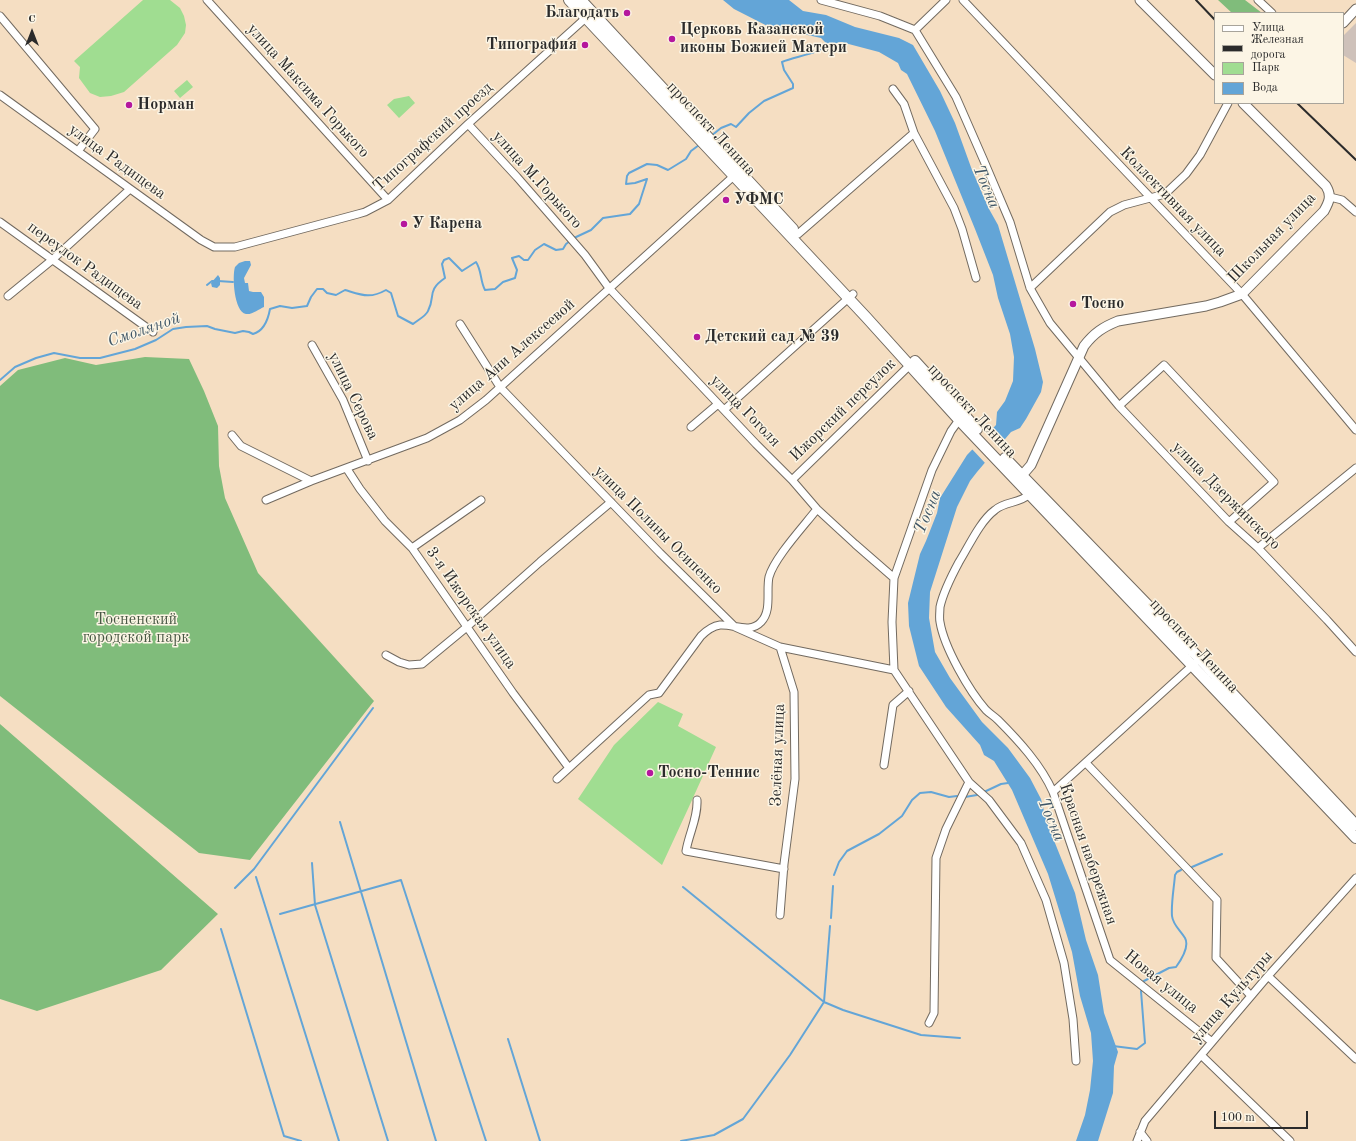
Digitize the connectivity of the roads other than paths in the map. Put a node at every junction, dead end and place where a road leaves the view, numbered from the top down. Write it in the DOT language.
graph roads {
  1 [pos="207,0"];
  2 [pos="569,0"];
  3 [pos="581,0"];
  4 [pos="821,0"];
  5 [pos="946,0"];
  6 [pos="962,0"];
  7 [pos="1140,0"];
  8 [pos="1258,0"];
  9 [pos="1356,9"];
  10 [pos="1271,12"];
  11 [pos="589,15"];
  12 [pos="0,16"];
  13 [pos="1344,22"];
  14 [pos="915,30"];
  15 [pos="1214,74"];
  16 [pos="893,89"];
  17 [pos="0,95"];
  18 [pos="1227,104"];
  19 [pos="1244,104"];
  20 [pos="468,124"];
  21 [pos="914,133"];
  22 [pos="78,150"];
  23 [pos="737,174"];
  24 [pos="130,189"];
  25 [pos="1330,197"];
  26 [pos="1150,198"];
  27 [pos="388,200"];
  28 [pos="1356,212"];
  29 [pos="0,222"];
  30 [pos="798,234"];
  31 [pos="221,248"];
  32 [pos="585,255"];
  33 [pos="52,260"];
  34 [pos="976,278"];
  35 [pos="609,288"];
  36 [pos="1030,288"];
  37 [pos="1242,294"];
  38 [pos="8,296"];
  39 [pos="851,296"];
  40 [pos="460,324"];
  41 [pos="153,332"];
  42 [pos="312,345"];
  43 [pos="1079,358"];
  44 [pos="912,363"];
  45 [pos="500,387"];
  46 [pos="718,404"];
  47 [pos="1119,406"];
  48 [pos="724,410"];
  49 [pos="965,424"];
  50 [pos="691,427"];
  51 [pos="1356,430"];
  52 [pos="232,435"];
  53 [pos="368,461"];
  54 [pos="347,468"];
  55 [pos="1356,468"];
  56 [pos="1019,478"];
  57 [pos="792,480"];
  58 [pos="311,481"];
  59 [pos="1030,494"];
  60 [pos="266,500"];
  61 [pos="481,500"];
  62 [pos="611,502"];
  63 [pos="817,510"];
  64 [pos="1229,522"];
  65 [pos="412,548"];
  66 [pos="1258,548"];
  67 [pos="894,578"];
  68 [pos="468,626"];
  69 [pos="735,627"];
  70 [pos="780,646"];
  71 [pos="1356,652"];
  72 [pos="386,655"];
  73 [pos="1196,662"];
  74 [pos="894,670"];
  75 [pos="909,691"];
  76 [pos="1086,763"];
  77 [pos="884,765"];
  78 [pos="569,768"];
  79 [pos="557,779"];
  80 [pos="969,782"];
  81 [pos="1053,792"];
  82 [pos="697,800"];
  83 [pos="1356,825"];
  84 [pos="1356,838"];
  85 [pos="784,869"];
  86 [pos="1356,878"];
  87 [pos="780,915"];
  88 [pos="1110,960"];
  89 [pos="1268,976"];
  90 [pos="1251,996"];
  91 [pos="929,1023"];
  92 [pos="1212,1042"];
  93 [pos="1201,1055"];
  94 [pos="1356,1059"];
  95 [pos="1076,1061"];
  96 [pos="1138,1137"];
  97 [pos="1147,1141"];
  98 [pos="1290,1141"];
  1 -- 27 [label="street, улица Максима Горького"];
  2 -- 11 [label="main road, проспект Ленина"];
  3 -- 11 [label="main road, проспект Ленина"];
  4 -- 14 [label="street"];
  5 -- 14 [label="street"];
  6 -- 26 [label="street, Коллективная улица"];
  7 -- 15 [label="street"];
  8 -- 10 [label="street"];
  9 -- 13 [label="street"];
  11 -- 20 [label="street, Типографский проезд"];
  11 -- 23 [label="main road, проспект Ленина"];
  12 -- 22 [label="street"];
  14 -- 36 [label="street"];
  16 -- 21 [label="street"];
  17 -- 22 [label="street, улица Радищева"];
  18 -- 26 [label="street"];
  19 -- 25 [label="street"];
  20 -- 27 [label="street, Типографский проезд"];
  20 -- 32 [label="street, улица М.Горького"];
  21 -- 30 [label="street"];
  21 -- 34 [label="street"];
  22 -- 24 [label="street, улица Радищева"];
  23 -- 30 [label="main road, проспект Ленина"];
  23 -- 35 [label="street, улица Ани Алексеевой"];
  23 -- 39 [label="main road, проспект Ленина"];
  24 -- 31 [label="street, улица Радищева"];
  24 -- 33 [label="street"];
  25 -- 28 [label="street"];
  25 -- 37 [label="street, Школьная улица"];
  26 -- 36 [label="street"];
  26 -- 37 [label="street, Коллективная улица"];
  27 -- 31 [label="street, Типографский проезд"];
  29 -- 33 [label="street, переулок Радищева"];
  30 -- 39 [label="main road, проспект Ленина"];
  32 -- 35 [label="street, улица Гоголя"];
  33 -- 38 [label="street"];
  33 -- 41 [label="street, переулок Радищева"];
  35 -- 45 [label="street, улица Ани Алексеевой"];
  35 -- 46 [label="street, улица Гоголя"];
  36 -- 43 [label="street"];
  37 -- 43 [label="street, Школьная улица"];
  37 -- 51 [label="street, Коллективная улица"];
  39 -- 44 [label="main road, проспект Ленина"];
  39 -- 48 [label="street"];
  40 -- 45 [label="street, улица Полины Осипенко"];
  42 -- 53 [label="street, улица Серова"];
  43 -- 47 [label="street, улица Дзержинского"];
  43 -- 56 [label="street, Школьная улица"];
  44 -- 49 [label="main road, проспект Ленина"];
  44 -- 57 [label="street, Ижорский переулок"];
  45 -- 53 [label="street, улица Ани Алексеевой"];
  45 -- 62 [label="street, улица Полины Осипенко"];
  46 -- 48 [label="street, улица Гоголя"];
  46 -- 50 [label="street"];
  47 -- 64 [label="street, улица Дзержинского"];
  47 -- 64 [label="street"];
  48 -- 57 [label="street, улица Гоголя"];
  49 -- 56 [label="main road, проспект Ленина"];
  49 -- 67 [label="street"];
  52 -- 58 [label="street"];
  53 -- 54 [label="street, улица Ани Алексеевой"];
  54 -- 58 [label="street, улица Ани Алексеевой"];
  54 -- 65 [label="street, 3-я Ижорская улица"];
  55 -- 66 [label="street"];
  56 -- 59 [label="main road, проспект Ленина"];
  56 -- 73 [label="main road, проспект Ленина"];
  57 -- 63 [label="street, улица Гоголя"];
  58 -- 60 [label="street, улица Ани Алексеевой"];
  59 -- 73 [label="main road, проспект Ленина"];
  59 -- 81 [label="street, Красная набережная"];
  61 -- 65 [label="street"];
  62 -- 68 [label="street"];
  62 -- 69 [label="street, улица Полины Осипенко"];
  63 -- 67 [label="street, улица Гоголя"];
  63 -- 69 [label="street"];
  64 -- 66 [label="street, улица Дзержинского"];
  65 -- 68 [label="street, 3-я Ижорская улица"];
  66 -- 71 [label="street, улица Дзержинского"];
  67 -- 74 [label="street"];
  68 -- 72 [label="street"];
  68 -- 78 [label="street, 3-я Ижорская улица"];
  69 -- 70 [label="street, улица Полины Осипенко"];
  69 -- 78 [label="street"];
  70 -- 74 [label="street, улица Полины Осипенко"];
  70 -- 85 [label="street, Зелёная улица"];
  73 -- 76 [label="street"];
  73 -- 83 [label="main road, проспект Ленина"];
  73 -- 84 [label="main road, проспект Ленина"];
  74 -- 75 [label="street"];
  75 -- 77 [label="street"];
  75 -- 80 [label="street"];
  76 -- 81 [label="street"];
  76 -- 90 [label="street"];
  78 -- 79 [label="street"];
  80 -- 91 [label="street"];
  80 -- 95 [label="street"];
  81 -- 88 [label="street, Красная набережная"];
  82 -- 85 [label="street"];
  85 -- 87 [label="street, Зелёная улица"];
  86 -- 89 [label="street, улица Культуры"];
  88 -- 92 [label="street, Новая улица"];
  89 -- 90 [label="street, улица Культуры"];
  89 -- 94 [label="street"];
  90 -- 92 [label="street, улица Культуры"];
  92 -- 93 [label="street, улица Культуры"];
  93 -- 96 [label="street, улица Культуры"];
  93 -- 98 [label="street"];
  96 -- 97 [label="street"];
}
